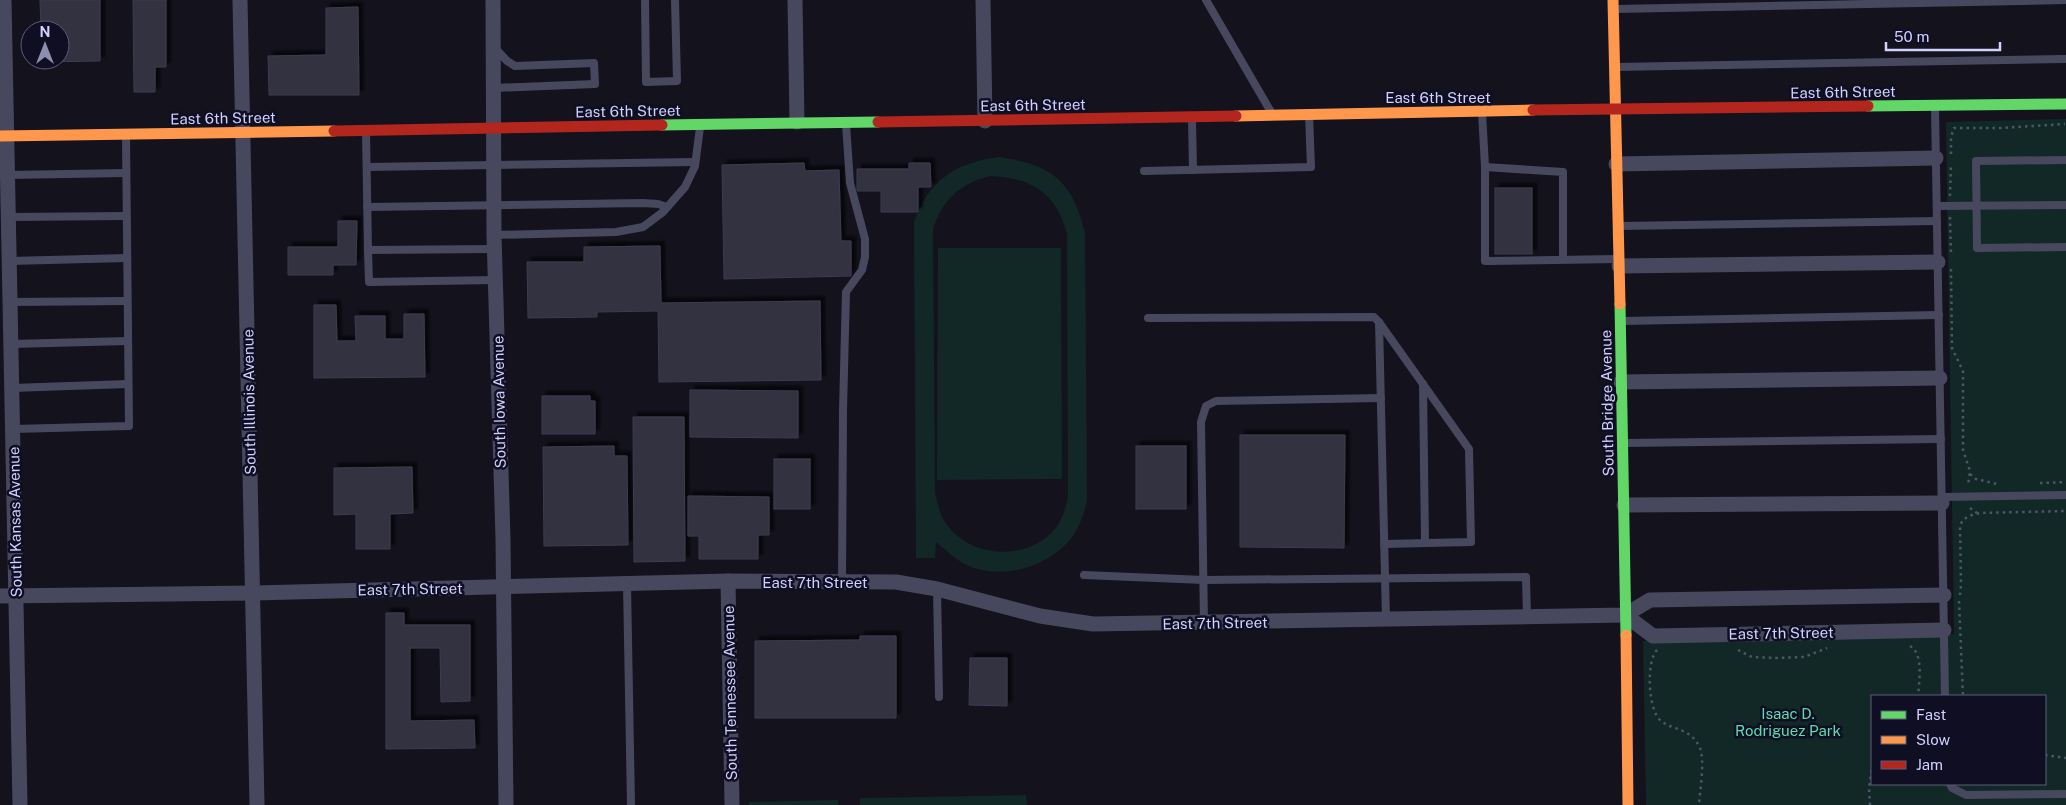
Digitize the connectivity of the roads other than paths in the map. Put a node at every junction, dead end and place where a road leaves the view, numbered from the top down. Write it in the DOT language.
graph roads {
  1 [pos="240,0"];
  2 [pos="493,0"];
  3 [pos="645,0"];
  4 [pos="675,0"];
  5 [pos="795,0"];
  6 [pos="983,0"];
  7 [pos="1206,0"];
  8 [pos="2066,0"];
  9 [pos="1613,4"];
  10 [pos="3,10"];
  11 [pos="494,47"];
  12 [pos="2066,59"];
  13 [pos="1614,67"];
  14 [pos="494,88"];
  15 [pos="2066,104"];
  16 [pos="1935,106"];
  17 [pos="1615,110"];
  18 [pos="1482,112"];
  19 [pos="1309,113"];
  20 [pos="1272,114"];
  21 [pos="1192,117"];
  22 [pos="985,121"];
  23 [pos="797,122"];
  24 [pos="846,122"];
  25 [pos="700,125"];
  26 [pos="495,129"];
  27 [pos="366,131"];
  28 [pos="243,133"];
  29 [pos="126,134"];
  30 [pos="3,136"];
  31 [pos="1943,156"];
  32 [pos="2066,160"];
  33 [pos="695,162"];
  34 [pos="1616,164"];
  35 [pos="494,166"];
  36 [pos="367,167"];
  37 [pos="1485,167"];
  38 [pos="1192,170"];
  39 [pos="1144,171"];
  40 [pos="126,173"];
  41 [pos="7,175"];
  42 [pos="1977,205"];
  43 [pos="2066,205"];
  44 [pos="494,206"];
  45 [pos="1937,206"];
  46 [pos="367,207"];
  47 [pos="667,208"];
  48 [pos="126,216"];
  49 [pos="8,217"];
  50 [pos="1937,221"];
  51 [pos="1618,226"];
  52 [pos="495,242"];
  53 [pos="2066,248"];
  54 [pos="368,250"];
  55 [pos="127,258"];
  56 [pos="1563,259"];
  57 [pos="9,260"];
  58 [pos="1947,261"];
  59 [pos="1618,263"];
  60 [pos="497,280"];
  61 [pos="127,301"];
  62 [pos="10,302"];
  63 [pos="1939,315"];
  64 [pos="1148,318"];
  65 [pos="1620,321"];
  66 [pos="1379,322"];
  67 [pos="128,341"];
  68 [pos="11,344"];
  69 [pos="1940,378"];
  70 [pos="1621,382"];
  71 [pos="128,384"];
  72 [pos="1423,384"];
  73 [pos="12,388"];
  74 [pos="1381,398"];
  75 [pos="13,429"];
  76 [pos="1941,439"];
  77 [pos="1623,443"];
  78 [pos="2066,495"];
  79 [pos="1942,500"];
  80 [pos="1624,505"];
  81 [pos="1425,543"];
  82 [pos="1384,544"];
  83 [pos="1084,575"];
  84 [pos="1204,580"];
  85 [pos="1385,580"];
  86 [pos="728,581"];
  87 [pos="842,582"];
  88 [pos="627,584"];
  89 [pos="502,587"];
  90 [pos="936,589"];
  91 [pos="253,593"];
  92 [pos="17,595"];
  93 [pos="1944,595"];
  94 [pos="0,596"];
  95 [pos="1625,615"];
  96 [pos="1527,617"];
  97 [pos="1386,619"];
  98 [pos="1204,623"];
  99 [pos="1944,630"];
  100 [pos="1945,695"];
  101 [pos="939,697"];
  102 [pos="1950,785"];
  103 [pos="2066,794"];
  104 [pos="20,805"];
  105 [pos="257,805"];
  106 [pos="506,805"];
  107 [pos="631,805"];
  108 [pos="732,805"];
  109 [pos="1628,805"];
  1 -- 28 [label="street, South Illinois Avenue"];
  2 -- 11 [label="street, South Iowa Avenue"];
  3 -- 4 [label="lane"];
  5 -- 23 [label="street"];
  6 -- 22 [label="street"];
  7 -- 20 [label="lane"];
  8 -- 9 [label="lane"];
  9 -- 13 [label="street, South Bridge Avenue"];
  10 -- 30 [label="street, South Kansas Avenue"];
  11 -- 14 [label="street, South Iowa Avenue"];
  11 -- 14 [label="lane"];
  12 -- 13 [label="lane"];
  13 -- 17 [label="street, South Bridge Avenue"];
  14 -- 26 [label="street, South Iowa Avenue"];
  15 -- 16 [label="street, East 6th Street"];
  16 -- 17 [label="street, East 6th Street"];
  16 -- 31 [label="lane"];
  17 -- 18 [label="street, East 6th Street"];
  17 -- 34 [label="street, South Bridge Avenue"];
  18 -- 19 [label="street, East 6th Street"];
  18 -- 37 [label="lane"];
  19 -- 20 [label="street, East 6th Street"];
  19 -- 38 [label="lane"];
  20 -- 21 [label="street, East 6th Street"];
  21 -- 22 [label="street, East 6th Street"];
  21 -- 38 [label="lane"];
  22 -- 24 [label="street, East 6th Street"];
  23 -- 24 [label="street, East 6th Street"];
  23 -- 25 [label="street, East 6th Street"];
  24 -- 87 [label="lane"];
  25 -- 26 [label="street, East 6th Street"];
  25 -- 33 [label="lane"];
  26 -- 27 [label="street, East 6th Street"];
  26 -- 35 [label="street, South Iowa Avenue"];
  27 -- 28 [label="street, East 6th Street"];
  27 -- 36 [label="lane"];
  28 -- 29 [label="street, East 6th Street"];
  28 -- 91 [label="street, South Illinois Avenue"];
  29 -- 30 [label="street, East 6th Street"];
  29 -- 40 [label="lane"];
  30 -- 41 [label="street, South Kansas Avenue"];
  31 -- 34 [label="street"];
  31 -- 45 [label="lane"];
  32 -- 42 [label="lane"];
  33 -- 35 [label="lane"];
  33 -- 47 [label="lane"];
  34 -- 51 [label="street, South Bridge Avenue"];
  35 -- 36 [label="lane"];
  35 -- 44 [label="street, South Iowa Avenue"];
  36 -- 46 [label="lane"];
  37 -- 56 [label="lane"];
  37 -- 56 [label="lane"];
  38 -- 39 [label="lane"];
  40 -- 41 [label="lane"];
  40 -- 48 [label="lane"];
  41 -- 49 [label="street, South Kansas Avenue"];
  42 -- 43 [label="lane"];
  42 -- 45 [label="lane"];
  42 -- 53 [label="lane"];
  44 -- 46 [label="lane"];
  44 -- 47 [label="lane"];
  44 -- 52 [label="street, South Iowa Avenue"];
  45 -- 50 [label="lane"];
  46 -- 54 [label="lane"];
  47 -- 52 [label="lane"];
  48 -- 49 [label="lane"];
  48 -- 55 [label="lane"];
  49 -- 57 [label="street, South Kansas Avenue"];
  50 -- 51 [label="lane"];
  50 -- 58 [label="lane"];
  51 -- 59 [label="street, South Bridge Avenue"];
  52 -- 54 [label="lane"];
  52 -- 60 [label="street, South Iowa Avenue"];
  54 -- 60 [label="lane"];
  55 -- 57 [label="lane"];
  55 -- 61 [label="lane"];
  56 -- 59 [label="lane"];
  57 -- 62 [label="street, South Kansas Avenue"];
  58 -- 59 [label="street"];
  58 -- 63 [label="lane"];
  59 -- 65 [label="street, South Bridge Avenue"];
  60 -- 89 [label="street, South Iowa Avenue"];
  61 -- 62 [label="lane"];
  61 -- 67 [label="lane"];
  62 -- 68 [label="street, South Kansas Avenue"];
  63 -- 65 [label="lane"];
  63 -- 69 [label="lane"];
  64 -- 66 [label="lane"];
  65 -- 70 [label="street, South Bridge Avenue"];
  66 -- 72 [label="lane"];
  66 -- 74 [label="lane"];
  67 -- 68 [label="lane"];
  67 -- 71 [label="lane"];
  68 -- 73 [label="street, South Kansas Avenue"];
  69 -- 70 [label="street"];
  69 -- 76 [label="lane"];
  70 -- 77 [label="street, South Bridge Avenue"];
  71 -- 73 [label="lane"];
  71 -- 75 [label="lane"];
  72 -- 81 [label="lane"];
  72 -- 81 [label="lane"];
  73 -- 75 [label="street, South Kansas Avenue"];
  74 -- 82 [label="lane"];
  74 -- 84 [label="lane"];
  75 -- 92 [label="street, South Kansas Avenue"];
  76 -- 77 [label="lane"];
  76 -- 79 [label="lane"];
  77 -- 80 [label="street, South Bridge Avenue"];
  78 -- 79 [label="lane"];
  79 -- 80 [label="street"];
  79 -- 93 [label="lane"];
  80 -- 95 [label="street, South Bridge Avenue"];
  81 -- 82 [label="lane"];
  82 -- 85 [label="lane"];
  83 -- 84 [label="lane"];
  84 -- 85 [label="lane"];
  84 -- 98 [label="lane"];
  85 -- 96 [label="lane"];
  85 -- 97 [label="lane"];
  86 -- 87 [label="street, East 7th Street"];
  86 -- 88 [label="street, East 7th Street"];
  86 -- 108 [label="street, South Tennessee Avenue"];
  87 -- 90 [label="street, East 7th Street"];
  88 -- 89 [label="street, East 7th Street"];
  88 -- 107 [label="lane"];
  89 -- 91 [label="street, East 7th Street"];
  89 -- 106 [label="street, South Iowa Avenue"];
  90 -- 98 [label="street, East 7th Street"];
  90 -- 101 [label="lane"];
  91 -- 92 [label="street, East 7th Street"];
  91 -- 105 [label="street, South Illinois Avenue"];
  92 -- 94 [label="street, East 7th Street"];
  92 -- 104 [label="street, South Kansas Avenue"];
  93 -- 95 [label="street, East 7th Street"];
  93 -- 99 [label="lane"];
  95 -- 96 [label="street, East 7th Street"];
  95 -- 99 [label="street, East 7th Street"];
  95 -- 109 [label="street, South Bridge Avenue"];
  96 -- 97 [label="street, East 7th Street"];
  97 -- 98 [label="street, East 7th Street"];
  99 -- 100 [label="lane"];
  102 -- 103 [label="lane"];
}
